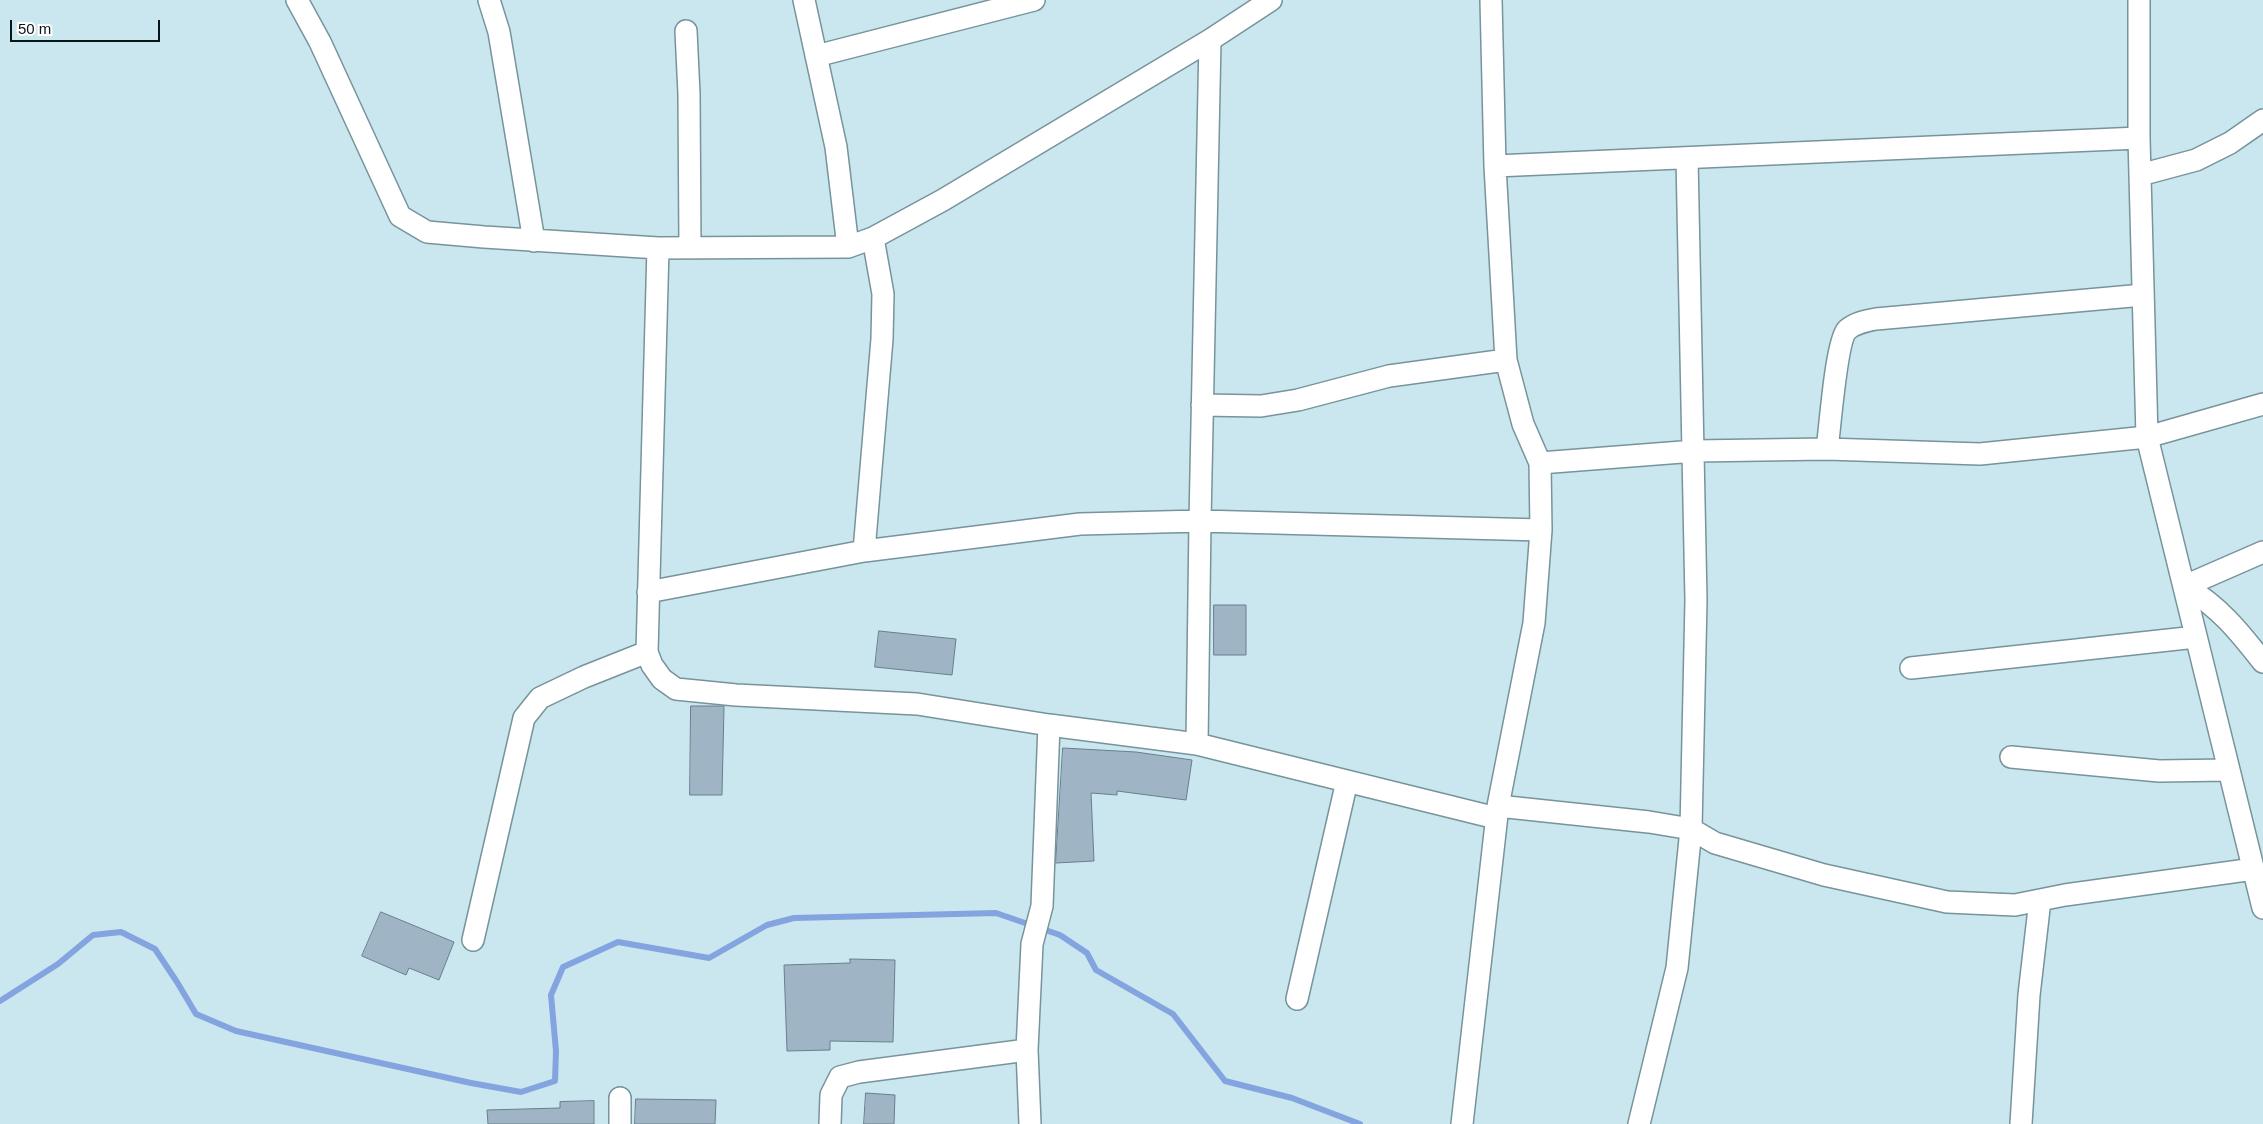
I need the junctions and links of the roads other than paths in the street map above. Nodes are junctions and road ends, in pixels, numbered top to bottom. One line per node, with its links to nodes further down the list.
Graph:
1 (297, 0): 18 (street)
2 (489, 0): 18 (street)
3 (804, 0): 11 (street)
4 (1034, 0): 11 (street)
5 (1270, 0): 8 (street)
6 (1491, 0): 15 (street)
7 (2139, 0): 13 (street)
8 (1247, 6): 10 (street)
9 (686, 31): 20 (street)
10 (1210, 40): 17 (street); 25 (street)
11 (816, 56): 21 (street)
12 (2263, 120): 16 (street)
13 (2139, 138): 14 (street); 16 (street)
14 (1687, 158): 15 (street); 28 (street)
15 (1495, 166): 23 (street)
16 (2140, 175): 22 (street)
17 (873, 238): 21 (street); 32 (street)
18 (534, 241): 19 (street)
19 (658, 248): 20 (street); 35 (street)
20 (690, 248): 21 (street)
21 (848, 248)
22 (2143, 295): 26 (street); 27 (street)
23 (1506, 360): 25 (street); 29 (street)
24 (2263, 404): 26 (street)
25 (1202, 405): 30 (street)
26 (2147, 437): 27 (street); 34 (street)
27 (1827, 450): 28 (street)
28 (1695, 451): 29 (street); 46 (street)
29 (1540, 463): 31 (street)
30 (1200, 521): 31 (street); 32 (street); 41 (street)
31 (1541, 530): 45 (street)
32 (864, 551): 35 (street)
33 (2263, 552): 34 (street)
34 (2184, 586): 36 (street); 38 (street)
35 (648, 592): 37 (street)
36 (2196, 637): 39 (street); 43 (street)
37 (647, 652): 40 (street); 50 (street)
38 (2263, 662)
39 (1911, 668)
40 (1049, 725): 41 (street); 52 (street)
41 (1197, 744): 44 (street)
42 (2011, 756): 43 (street)
43 (2229, 770): 47 (street)
44 (1347, 781): 45 (street); 51 (street)
45 (1497, 812): 46 (street); 57 (street)
46 (1691, 829): 48 (street); 58 (street)
47 (2254, 869): 48 (street); 49 (street)
48 (2040, 900): 59 (street)
49 (2263, 908)
50 (473, 940)
51 (1296, 999)
52 (1027, 1050): 55 (street); 56 (street)
53 (620, 1098): 54 (street)
54 (620, 1124)
55 (830, 1124)
56 (1030, 1124)
57 (1462, 1124)
58 (1639, 1124)
59 (2021, 1124)

